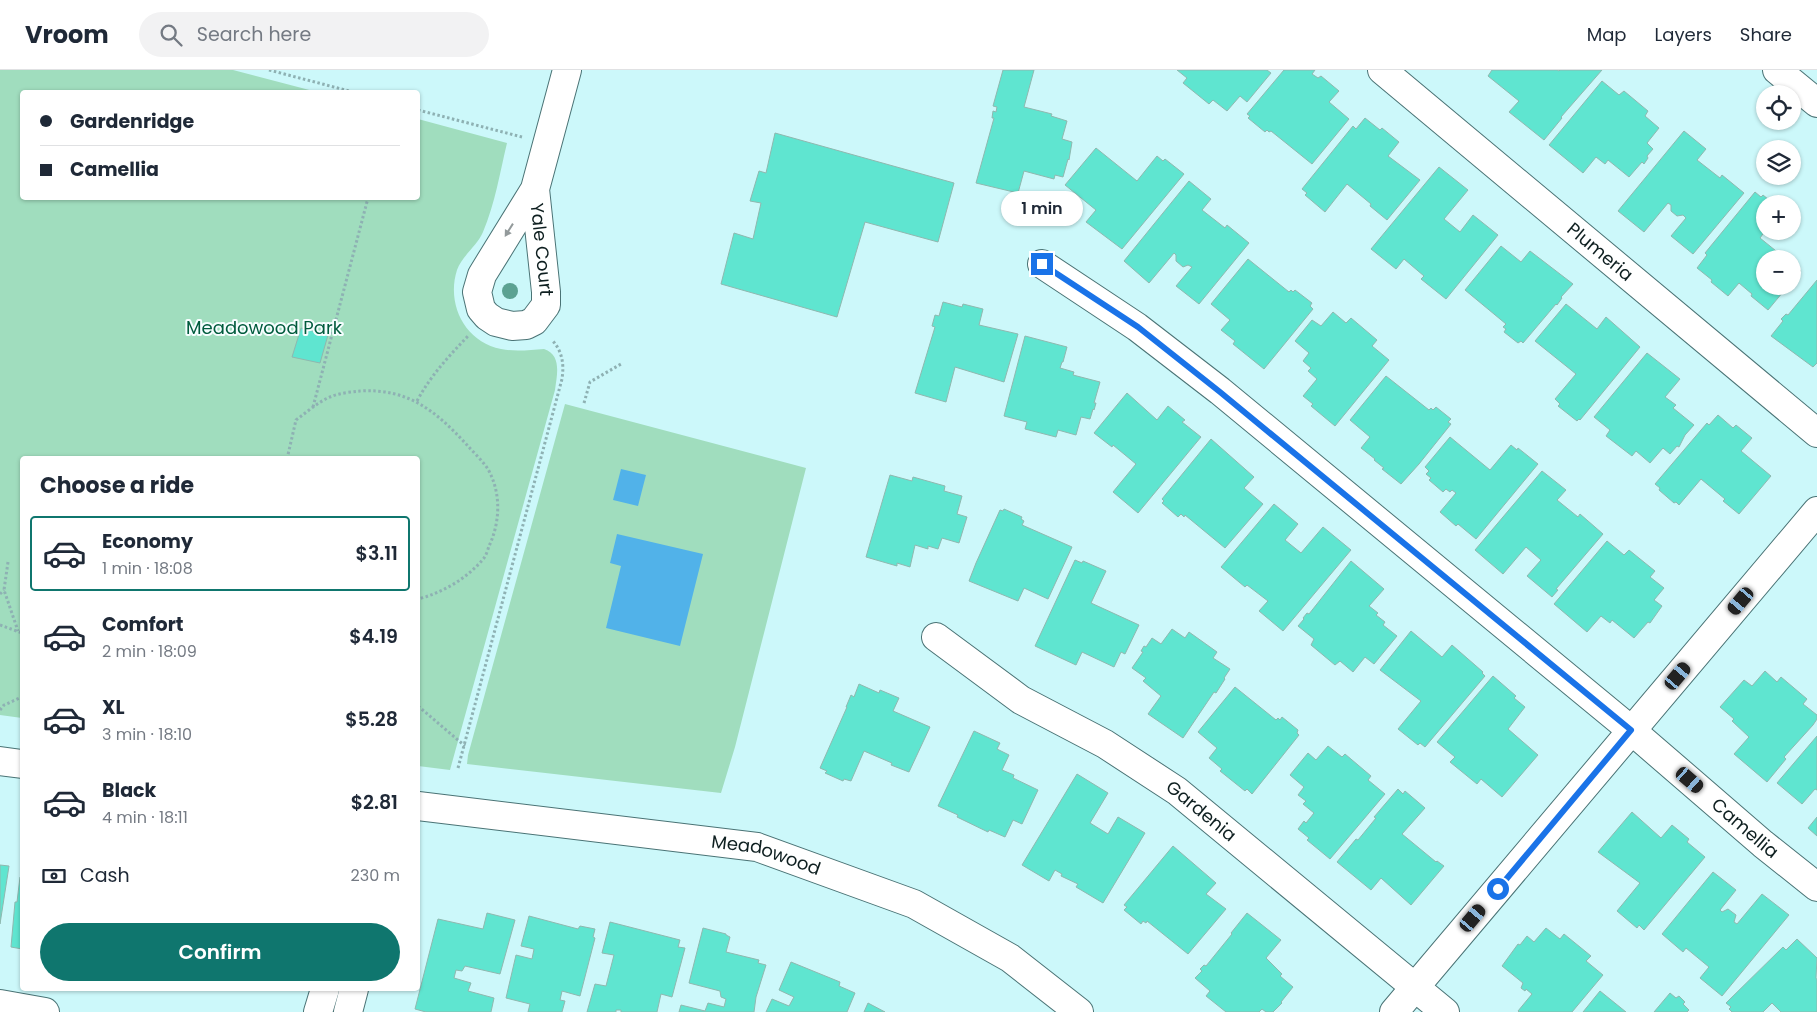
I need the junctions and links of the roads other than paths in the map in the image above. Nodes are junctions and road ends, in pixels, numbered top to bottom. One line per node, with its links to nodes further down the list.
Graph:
1 (567, 70): 5 (street, Yale Court)
2 (1382, 70): 7 (street, Plumeria)
3 (1777, 70): 4 (street)
4 (1817, 103)
5 (535, 189): 5 (street, Yale Court, one-way to 5)
6 (1042, 264): 10 (street, Camellia)
7 (1817, 433)
8 (1817, 512): 10 (street)
9 (936, 638): 15 (street, Gardenia)
10 (1631, 730): 14 (street, Camellia); 15 (street)
11 (0, 761): 12 (street)
12 (20, 764)
13 (420, 806): 22 (street, Meadowood)
14 (1817, 887)
15 (1415, 987): 23 (street); 24 (street, Gardenia)
16 (324, 991): 20 (street)
17 (353, 991): 21 (street)
18 (0, 1004): 19 (street)
19 (45, 1012)
20 (318, 1012)
21 (348, 1012)
22 (1079, 1012)
23 (1394, 1012)
24 (1445, 1012)

